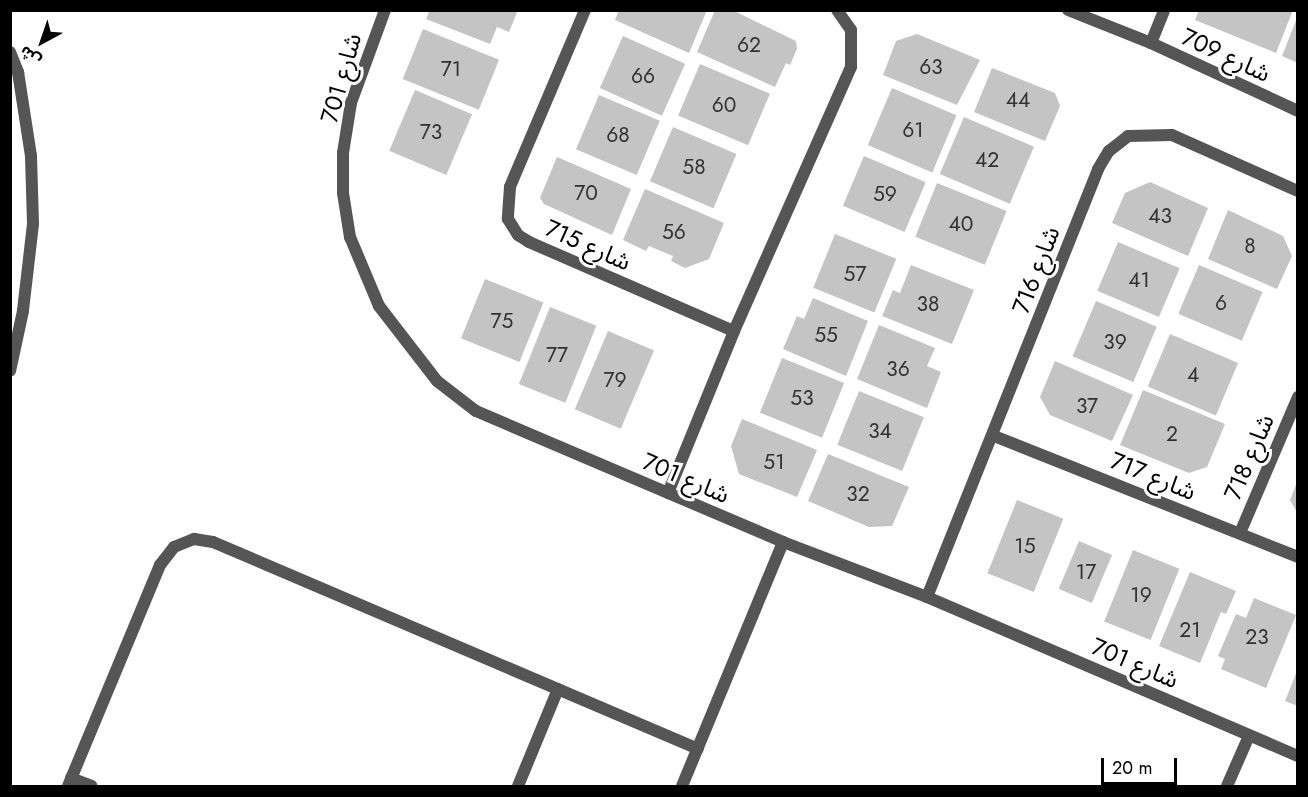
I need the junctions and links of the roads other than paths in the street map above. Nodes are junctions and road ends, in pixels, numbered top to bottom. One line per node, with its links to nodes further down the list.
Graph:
1 (386, 10): 14 (street, شارع 701)
2 (585, 10): 10 (street, شارع 715)
3 (837, 10): 10 (street)
4 (1068, 10): 6 (street, شارع 709)
5 (1164, 10): 6 (street)
6 (1150, 43): 8 (street, شارع 709)
7 (10, 52): 11 (street)
8 (1298, 111)
9 (1298, 191): 13 (street, شارع 716)
10 (734, 331): 14 (street)
11 (10, 370)
12 (1298, 397): 15 (street, شارع 718)
13 (994, 436): 15 (street, شارع 717); 18 (street, شارع 716)
14 (669, 493): 16 (street, شارع 701)
15 (1240, 533): 17 (street, شارع 717)
16 (783, 542): 18 (street, شارع 701); 21 (street)
17 (1298, 557)
18 (927, 597): 20 (street, شارع 701)
19 (558, 689): 21 (street); 23 (street); 25 (street)
20 (1249, 736): 22 (street, شارع 701); 27 (street)
21 (698, 749): 26 (street)
22 (1298, 756)
23 (69, 782): 24 (street)
24 (92, 786)
25 (518, 786)
26 (682, 786)
27 (1227, 786)

